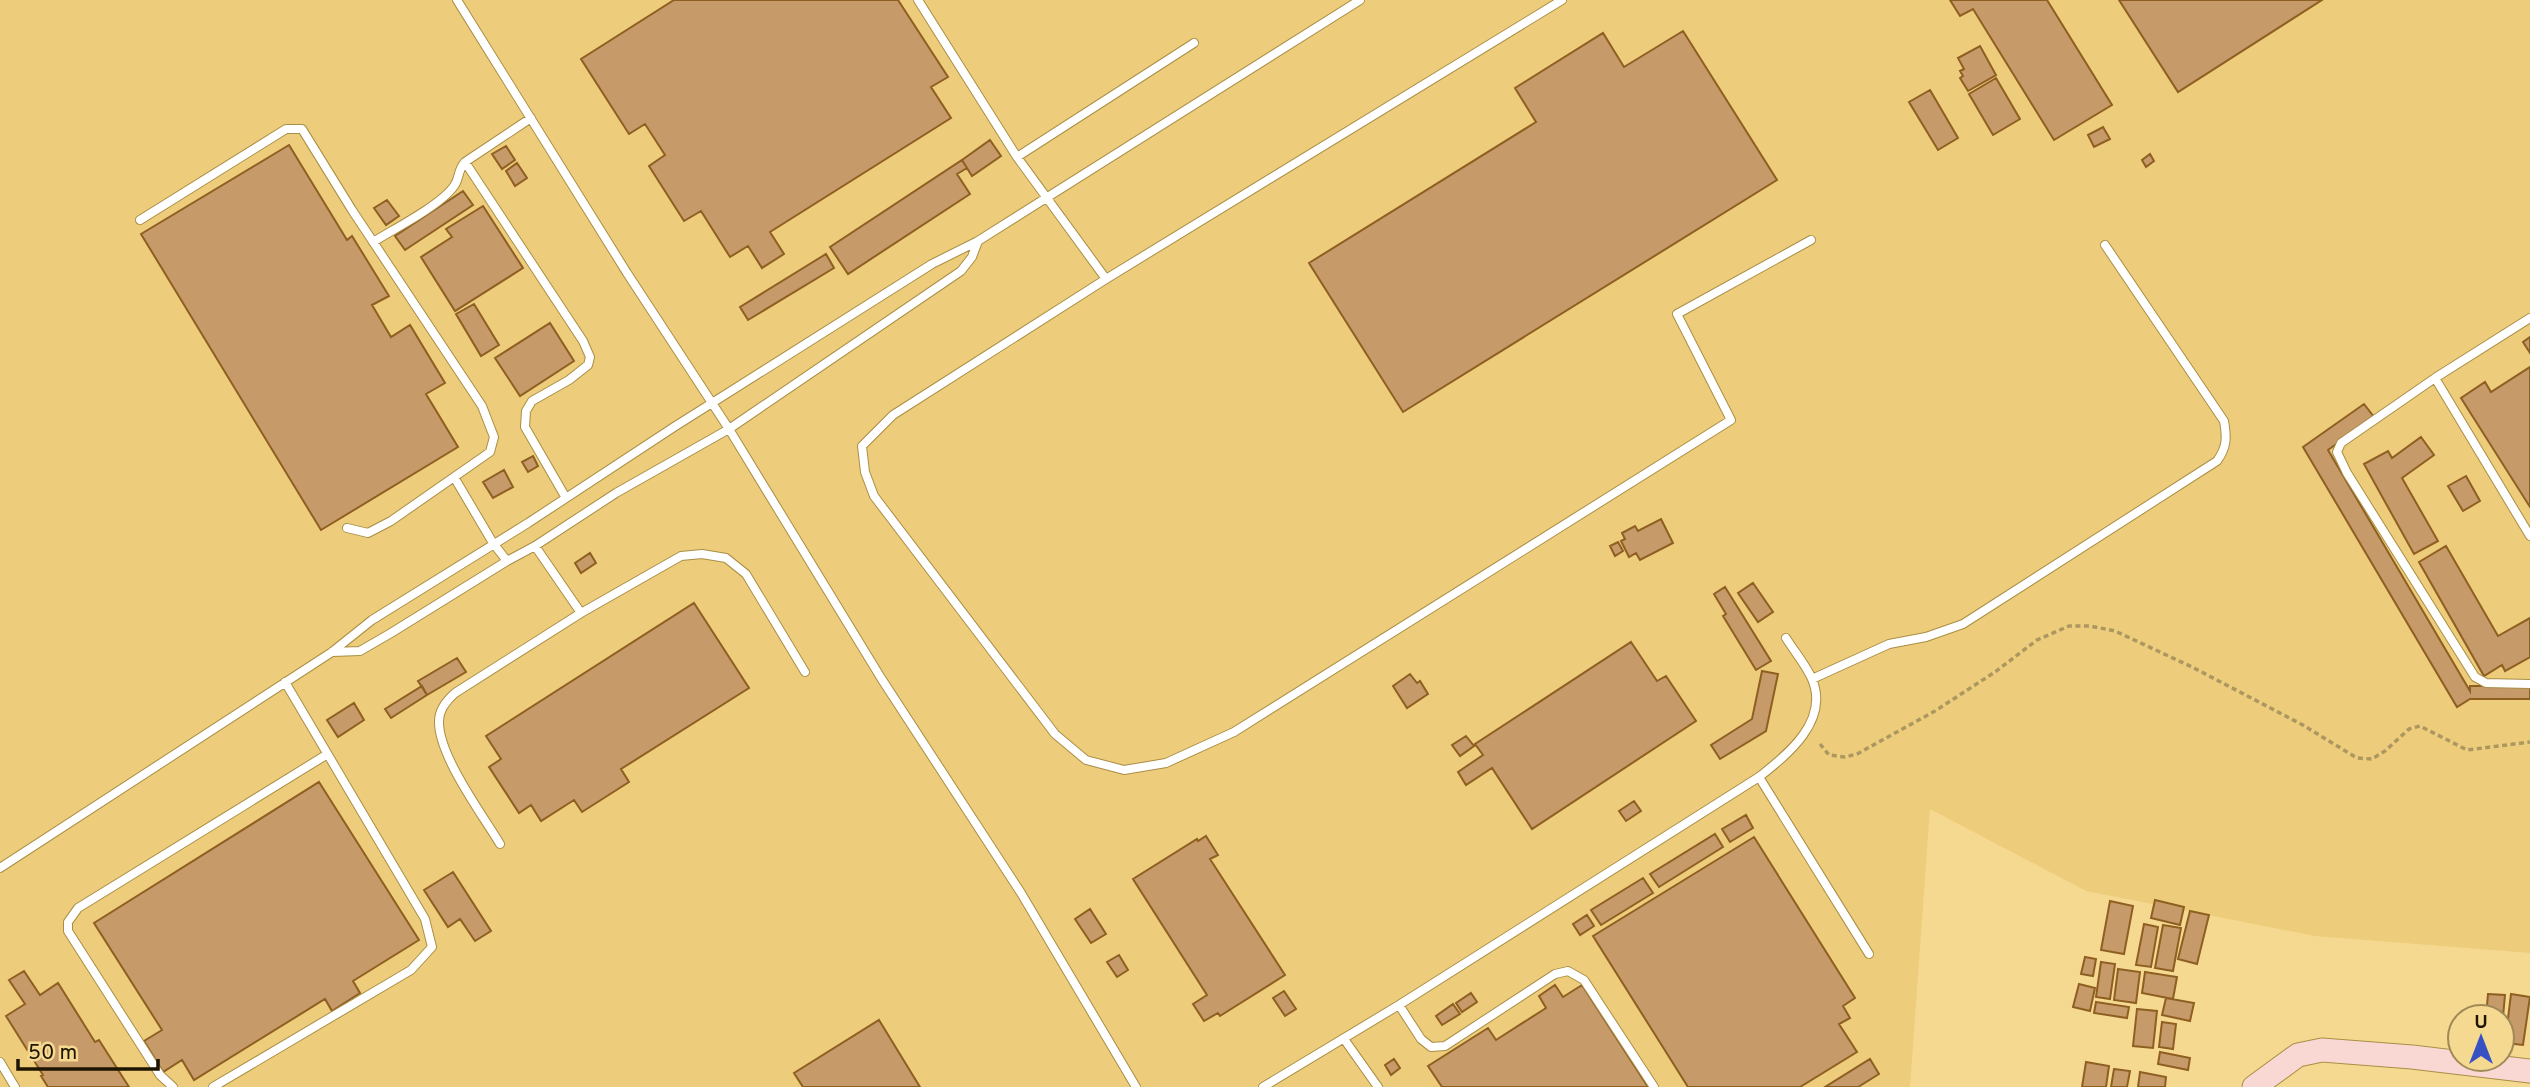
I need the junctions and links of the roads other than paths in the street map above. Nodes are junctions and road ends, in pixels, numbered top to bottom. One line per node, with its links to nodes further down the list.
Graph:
1 (457, 0): 6 (lane)
2 (918, 0): 7 (lane)
3 (1360, 0): 9 (lane)
4 (1562, 0): 15 (lane)
5 (1194, 43): 7 (lane)
6 (531, 118): 8 (lane); 18 (lane)
7 (1017, 157): 9 (lane)
8 (465, 162): 13 (lane); 21 (lane)
9 (1046, 197): 12 (lane); 15 (lane)
10 (140, 220): 13 (lane)
11 (1811, 240): 15 (lane)
12 (978, 241): 18 (lane); 19 (lane)
13 (373, 242): 20 (lane)
14 (2105, 245): 31 (lane)
15 (1106, 279)
16 (2530, 317): 17 (lane)
17 (2435, 379): 23 (lane); 33 (lane)
18 (712, 403): 19 (lane); 21 (lane)
19 (729, 429): 25 (lane); 47 (lane)
20 (454, 477): 22 (lane); 24 (lane)
21 (566, 498): 24 (lane)
22 (347, 528)
23 (2530, 536)
24 (493, 544): 26 (lane); 29 (lane)
25 (535, 546): 26 (lane); 27 (lane)
26 (507, 561): 29 (lane)
27 (581, 613): 30 (lane); 36 (lane)
28 (1786, 638): 31 (lane)
29 (332, 652): 32 (lane)
30 (805, 671)
31 (1812, 679): 35 (lane)
32 (285, 682): 34 (lane); 37 (lane)
33 (2530, 684)
34 (327, 755): 45 (lane); 46 (lane)
35 (1759, 777): 38 (lane); 39 (lane)
36 (500, 844)
37 (0, 868)
38 (1869, 954)
39 (1399, 1005): 40 (lane); 49 (lane)
40 (1344, 1039): 43 (lane); 48 (lane)
41 (0, 1062): 44 (lane)
42 (2530, 1071): 50 (street)
43 (1374, 1086)
44 (15, 1087)
45 (173, 1087)
46 (213, 1087)
47 (1136, 1087)
48 (1263, 1087)
49 (1654, 1087)
50 (2254, 1087)

